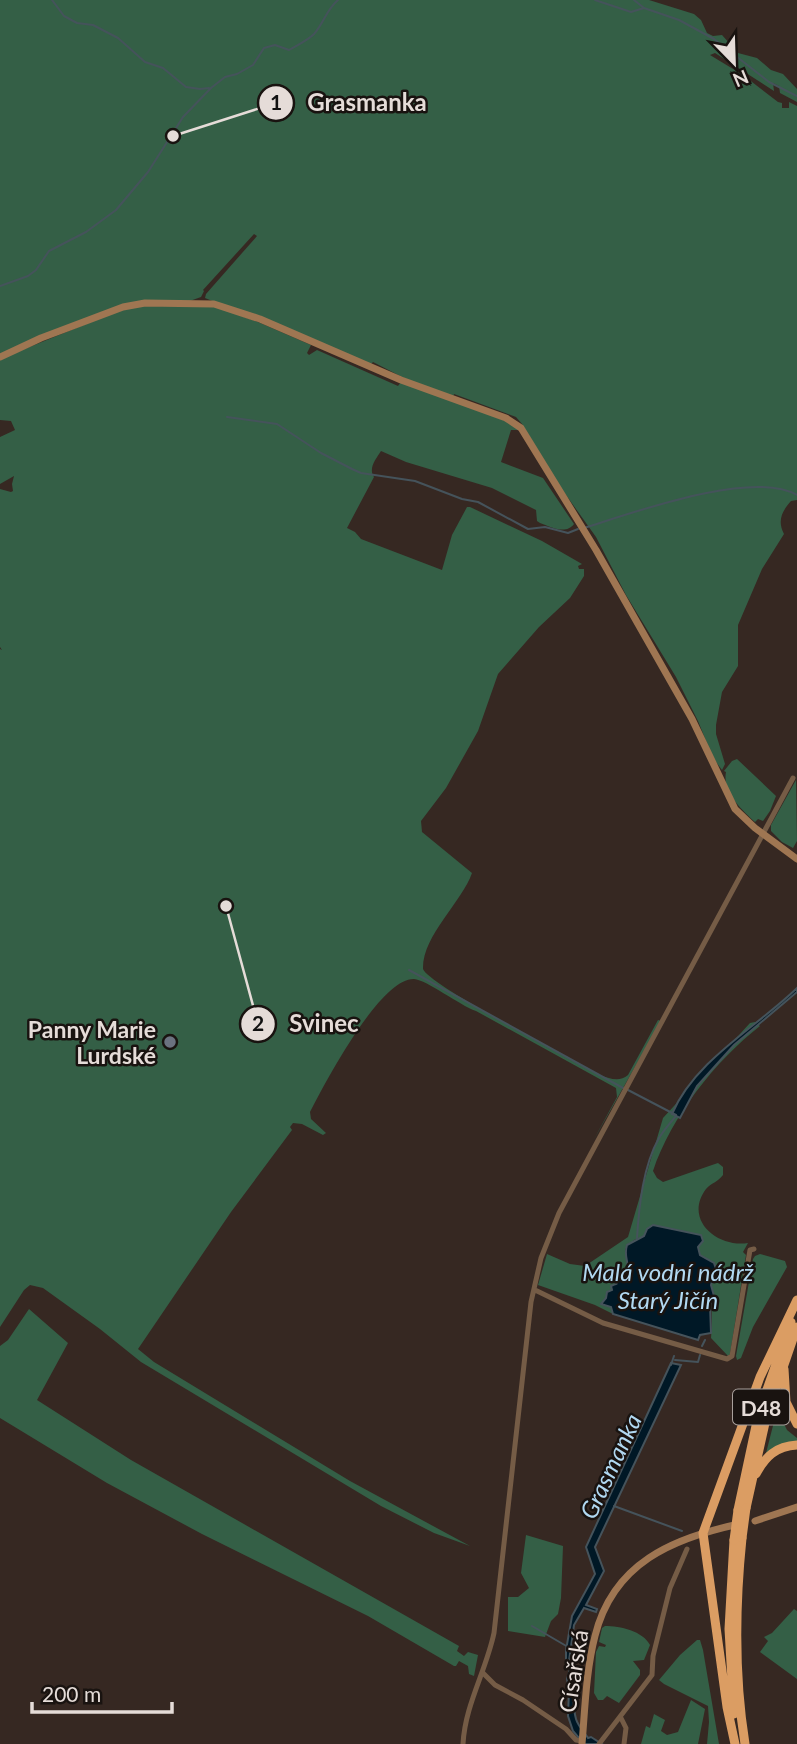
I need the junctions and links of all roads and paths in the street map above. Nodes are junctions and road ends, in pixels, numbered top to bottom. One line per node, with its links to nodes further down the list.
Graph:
1 (0, 357): 3 (street)
2 (793, 778): 3 (street)
3 (762, 834): 4 (street); 6 (street)
4 (797, 859)
5 (754, 1249): 6 (street)
6 (535, 1290): 21 (street)
7 (797, 1300): 18 (highway)
8 (797, 1308): 15 (highway, D48)
9 (797, 1327): 10 (highway, D48)
10 (787, 1352): 11 (highway); 13 (highway, D48)
11 (797, 1424)
12 (797, 1445): 13 (highway)
13 (748, 1497): 15 (highway, D48)
14 (797, 1507): 16 (street)
15 (742, 1508): 19 (highway, D48, bridge)
16 (755, 1521)
17 (741, 1524): 18 (street, Císařská)
18 (703, 1533): 23 (street, Císařská); 27 (highway)
19 (738, 1539): 27 (highway, D48); 28 (highway, D48)
20 (687, 1549): 22 (street)
21 (483, 1673): 23 (street); 25 (street)
22 (621, 1718): 24 (street); 26 (street)
23 (582, 1743)
24 (599, 1743)
25 (463, 1744)
26 (624, 1744)
27 (736, 1744)
28 (746, 1744)

